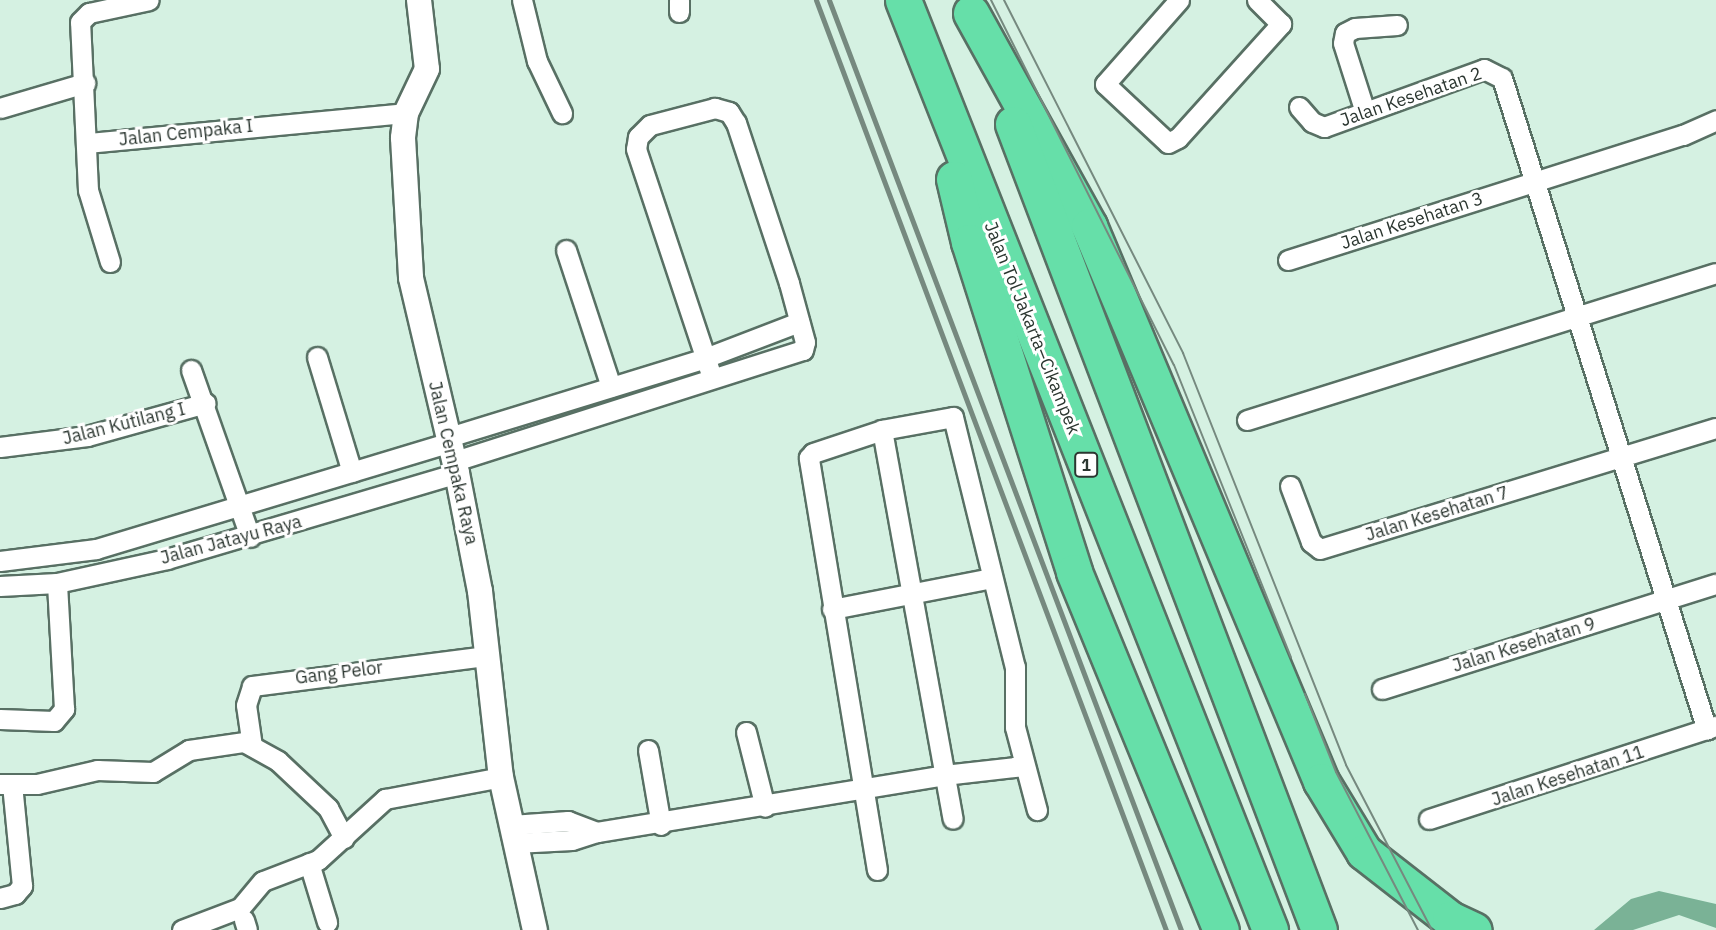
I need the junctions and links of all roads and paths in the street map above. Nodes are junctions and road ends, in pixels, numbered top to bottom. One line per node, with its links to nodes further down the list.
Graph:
1 (149, 0): 12 (street)
2 (419, 0): 16 (street, Jalan Cempaka Raya)
3 (522, 0): 17 (street)
4 (903, 0): 11 (highway, Jalan Tol Jakarta–Cikampek / 1)
5 (1179, 0): 9 (street)
6 (1257, 0): 9 (street)
7 (1282, 0): 9 (street)
8 (968, 7): 79 (highway); 80 (highway)
9 (1281, 24)
10 (1397, 25): 15 (street)
11 (922, 50): 77 (highway); 78 (highway, Jalan Tol Jakarta–Cikampek / 1)
12 (85, 83): 14 (street); 19 (street)
13 (1299, 107): 15 (street, Jalan Kesehatan 2)
14 (0, 108)
15 (1365, 112): 20 (street, Jalan Kesehatan 2)
16 (406, 113): 19 (street, Jalan Cempaka I); 37 (street, Jalan Cempaka Raya)
17 (562, 113)
18 (1716, 120): 20 (street, Jalan Kesehatan 3)
19 (88, 143): 23 (street)
20 (1536, 182): 22 (street, Jalan Kesehatan 3); 25 (street)
21 (566, 250): 31 (street)
22 (1288, 260)
23 (110, 262)
24 (1716, 273): 25 (street)
25 (1580, 318): 33 (street); 38 (street)
26 (799, 322): 28 (street); 28 (street); 30 (street)
27 (317, 357): 39 (street)
28 (705, 358): 30 (street); 31 (street)
29 (191, 370): 32 (street)
30 (712, 377): 37 (street)
31 (611, 387): 37 (street)
32 (206, 403): 36 (street, Jalan Kutilang I); 41 (street)
33 (1247, 420)
34 (1716, 428): 38 (street)
35 (882, 430): 44 (street); 48 (street); 50 (street)
36 (0, 447)
37 (453, 453): 39 (street, Jalan Jatayu Raya); 42 (street, Jalan Jatayu Raya); 51 (street, Jalan Cempaka Raya)
38 (1622, 457): 40 (street, Jalan Kesehatan 7); 49 (street)
39 (352, 472): 41 (street, Jalan Jatayu Raya)
40 (1290, 486)
41 (239, 506): 42 (street); 43 (street, Jalan Jatayu Raya)
42 (250, 537): 45 (street, Jalan Jatayu Raya)
43 (0, 561)
44 (992, 578): 48 (street); 58 (street)
45 (57, 583): 47 (street, Jalan Jatayu Raya); 53 (street)
46 (1716, 584): 49 (street, Jalan Kesehatan 9)
47 (0, 586)
48 (909, 594): 50 (street); 59 (street)
49 (1666, 600): 52 (street, Jalan Kesehatan 9); 54 (street)
50 (832, 609): 62 (street)
51 (487, 656): 56 (street, Gang Pelor); 60 (street, Jalan Cempaka Raya)
52 (1382, 689)
53 (0, 719)
54 (1712, 728): 66 (street, Jalan Kesehatan 11)
55 (746, 732): 63 (street)
56 (252, 746): 61 (street); 70 (street)
57 (648, 750): 67 (street)
58 (1023, 766): 59 (street); 64 (street)
59 (944, 775): 62 (street); 65 (street)
60 (501, 777): 69 (street, Jalan Cempaka Raya); 70 (street)
61 (6, 784): 73 (street)
62 (864, 790): 63 (street); 72 (street)
63 (765, 807): 67 (street)
64 (1037, 810)
65 (953, 819)
66 (1429, 820)
67 (661, 825): 68 (street)
68 (597, 832): 69 (street); 69 (street)
69 (513, 834): 76 (street, Jalan Cempaka Raya)
70 (344, 838): 71 (street)
71 (309, 863): 74 (street); 75 (street)
72 (877, 870)
73 (0, 898)
74 (327, 922)
75 (183, 930)
76 (535, 930)
77 (1221, 930)
78 (1270, 930)
79 (1319, 930)
80 (1474, 930)

